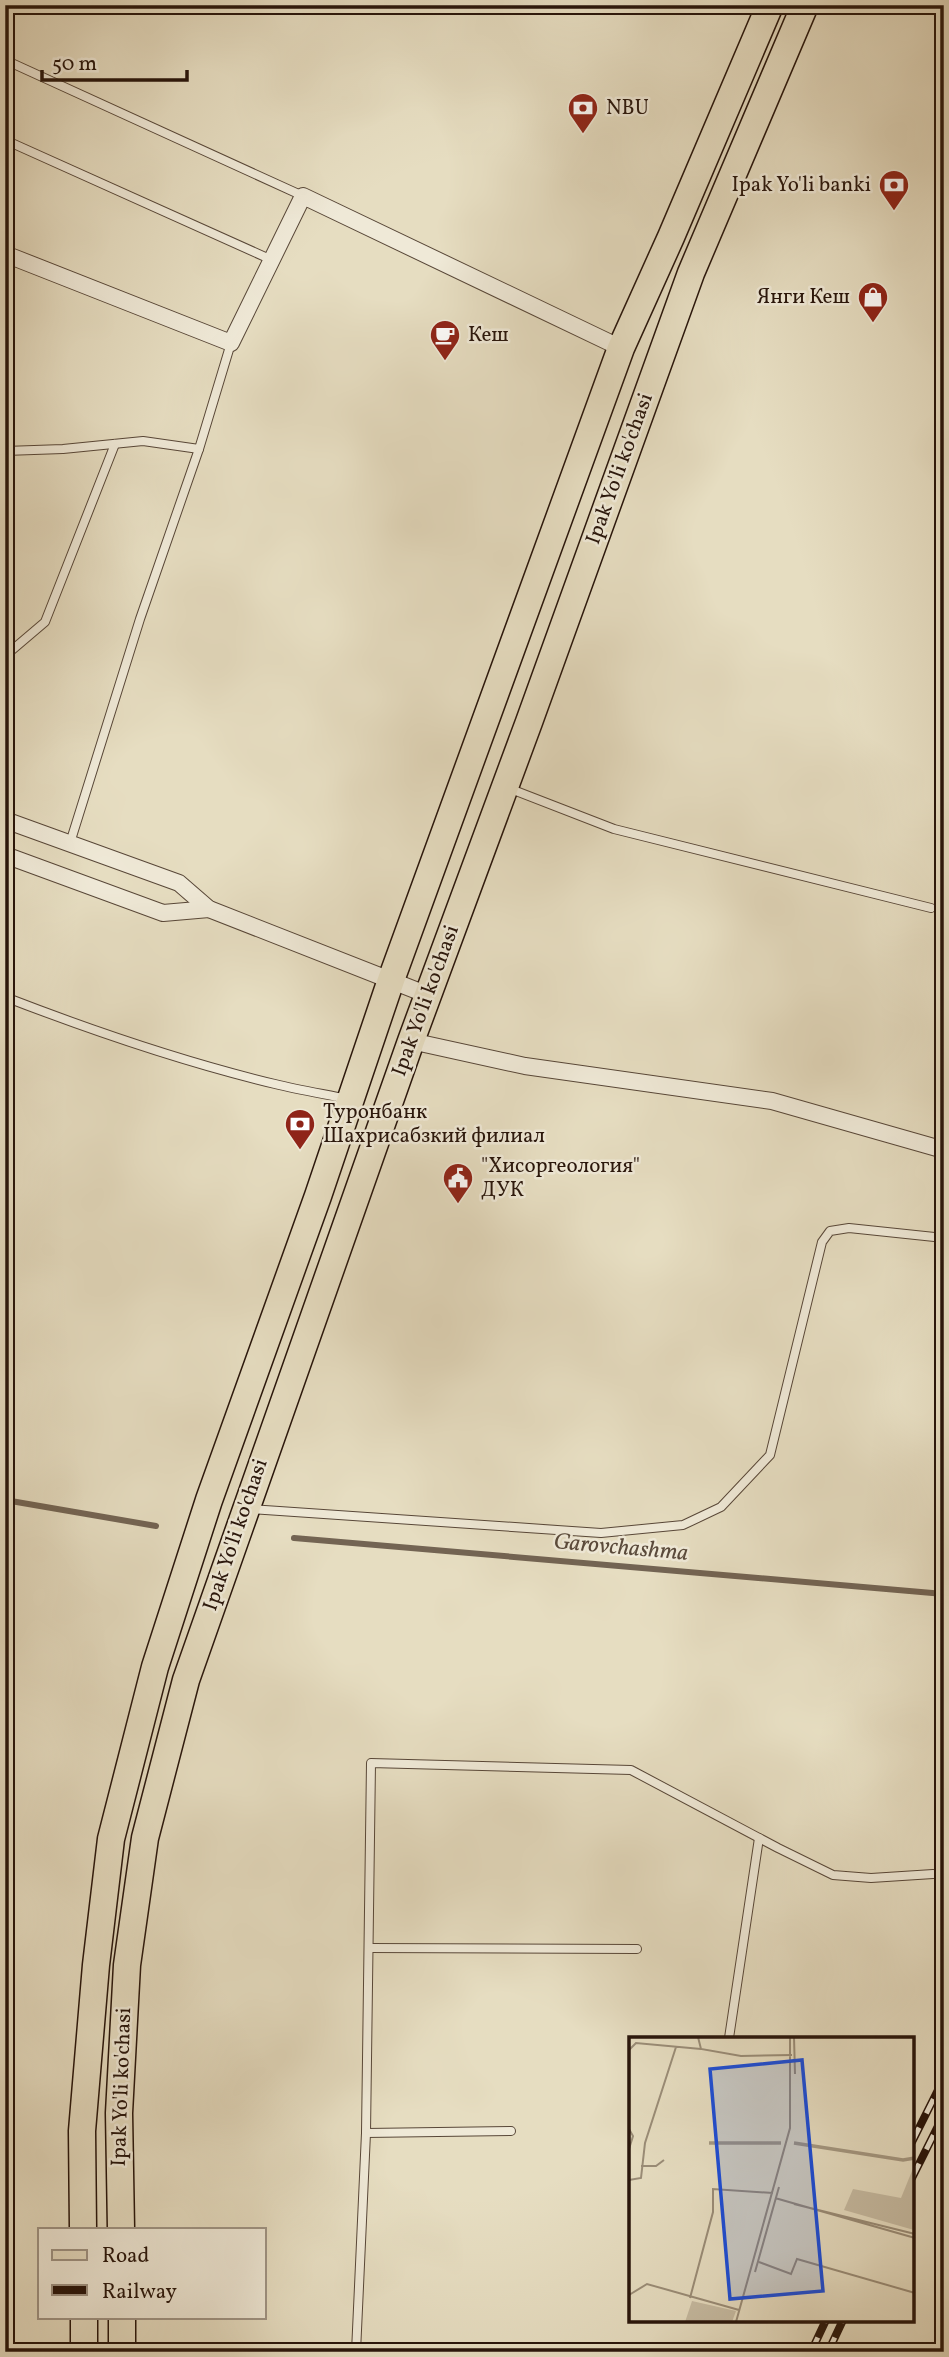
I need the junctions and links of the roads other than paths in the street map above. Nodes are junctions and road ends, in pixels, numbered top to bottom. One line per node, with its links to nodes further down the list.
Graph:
1 (770, 5): 9 (main road, Ipak Yo'li ko'chasi)
2 (805, 5): 14 (main road, Ipak Yo'li ko'chasi)
3 (5, 60): 5 (lane)
4 (5, 140): 7 (lane)
5 (303, 196): 7 (street); 9 (street)
6 (5, 254): 8 (street)
7 (272, 260): 8 (street)
8 (231, 343): 11 (lane)
9 (621, 348): 20 (main road, Ipak Yo'li ko'chasi)
10 (115, 444): 11 (lane); 12 (lane); 13 (lane)
11 (200, 449): 16 (lane)
12 (5, 451)
13 (5, 656)
14 (505, 787): 18 (lane); 21 (main road, Ipak Yo'li ko'chasi)
15 (5, 820): 16 (street)
16 (69, 845): 19 (street)
17 (5, 855): 19 (street)
18 (931, 908)
19 (209, 909): 20 (street)
20 (391, 980): 21 (street); 24 (main road, Ipak Yo'li ko'chasi)
21 (428, 995): 23 (main road, Ipak Yo'li ko'chasi)
22 (5, 997): 24 (lane)
23 (411, 1041): 25 (street); 27 (main road, Ipak Yo'li ko'chasi)
24 (351, 1100): 35 (main road, Ipak Yo'li ko'chasi)
25 (944, 1150)
26 (944, 1238): 27 (lane)
27 (245, 1508): 36 (main road, Ipak Yo'li ko'chasi)
28 (760, 1838): 29 (lane); 30 (lane); 32 (lane)
29 (933, 1874)
30 (369, 1948): 31 (lane); 34 (lane)
31 (637, 1950)
32 (729, 2037)
33 (511, 2132): 34 (lane)
34 (366, 2133): 41 (lane)
35 (83, 2228)
36 (121, 2228)
37 (84, 2318): 39 (main road)
38 (122, 2318): 40 (main road)
39 (84, 2352)
40 (122, 2352)
41 (356, 2352)

